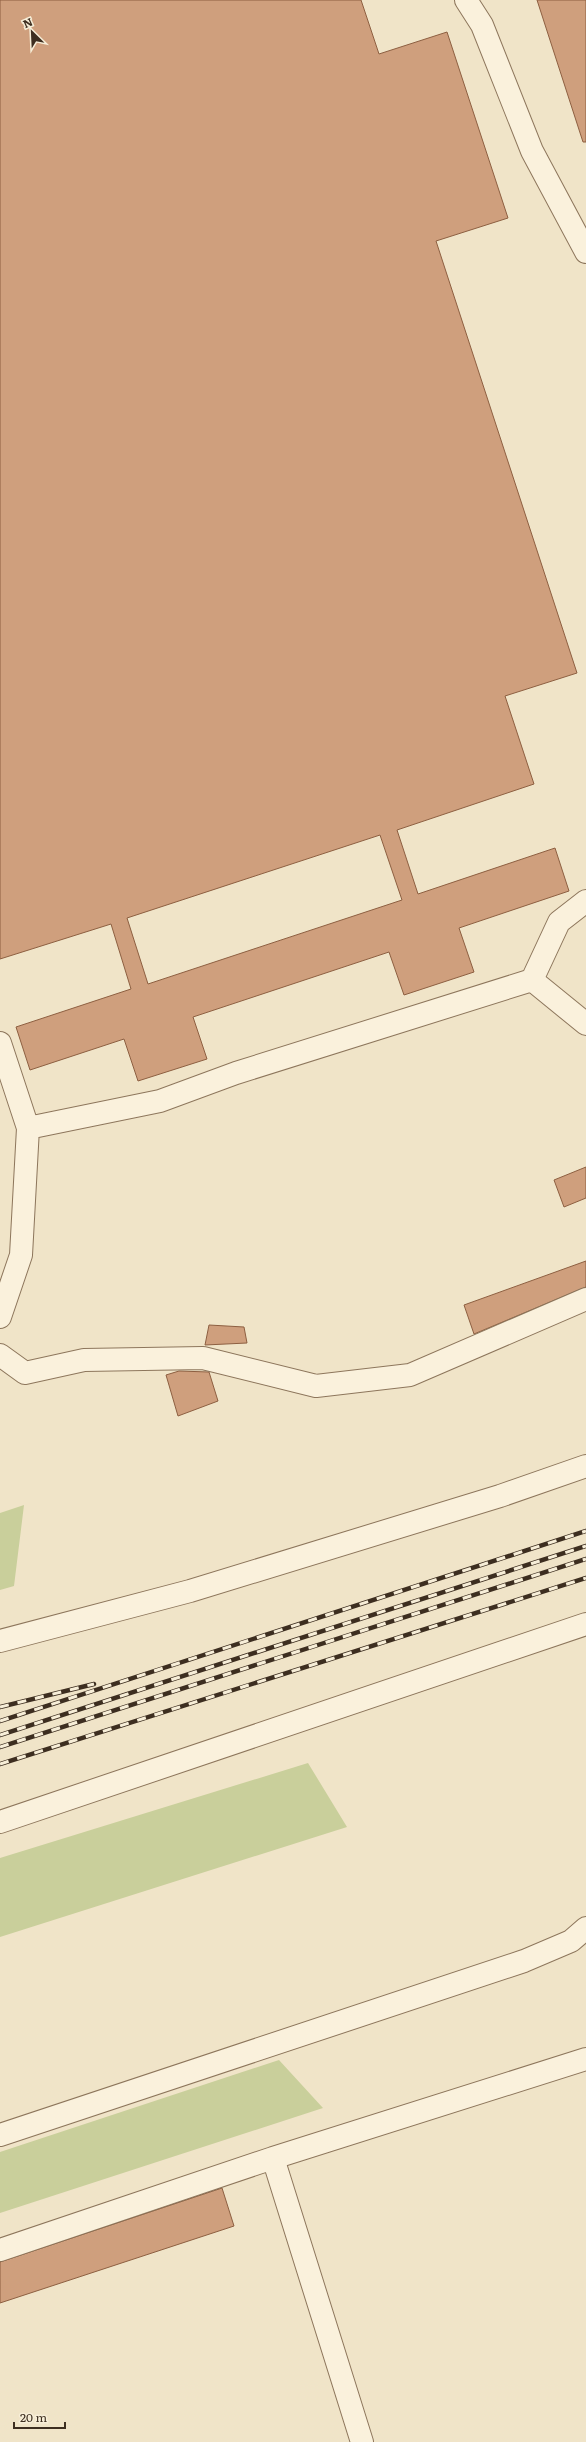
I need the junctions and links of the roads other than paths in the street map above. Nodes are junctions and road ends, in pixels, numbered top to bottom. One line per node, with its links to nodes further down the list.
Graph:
1 (466, 0): 2 (lane)
2 (586, 252)
3 (586, 901): 4 (lane)
4 (532, 980): 5 (lane); 7 (lane)
5 (586, 1024)
6 (0, 1043): 7 (lane)
7 (28, 1128): 9 (lane)
8 (586, 1299): 10 (lane)
9 (0, 1317)
10 (0, 1355)
11 (586, 1466): 13 (lane)
12 (586, 1624): 14 (lane)
13 (0, 1641)
14 (0, 1822)
15 (586, 1928): 17 (lane)
16 (586, 2059): 18 (lane)
17 (0, 2135)
18 (273, 2158): 19 (lane); 20 (lane)
19 (0, 2250)
20 (362, 2442)

